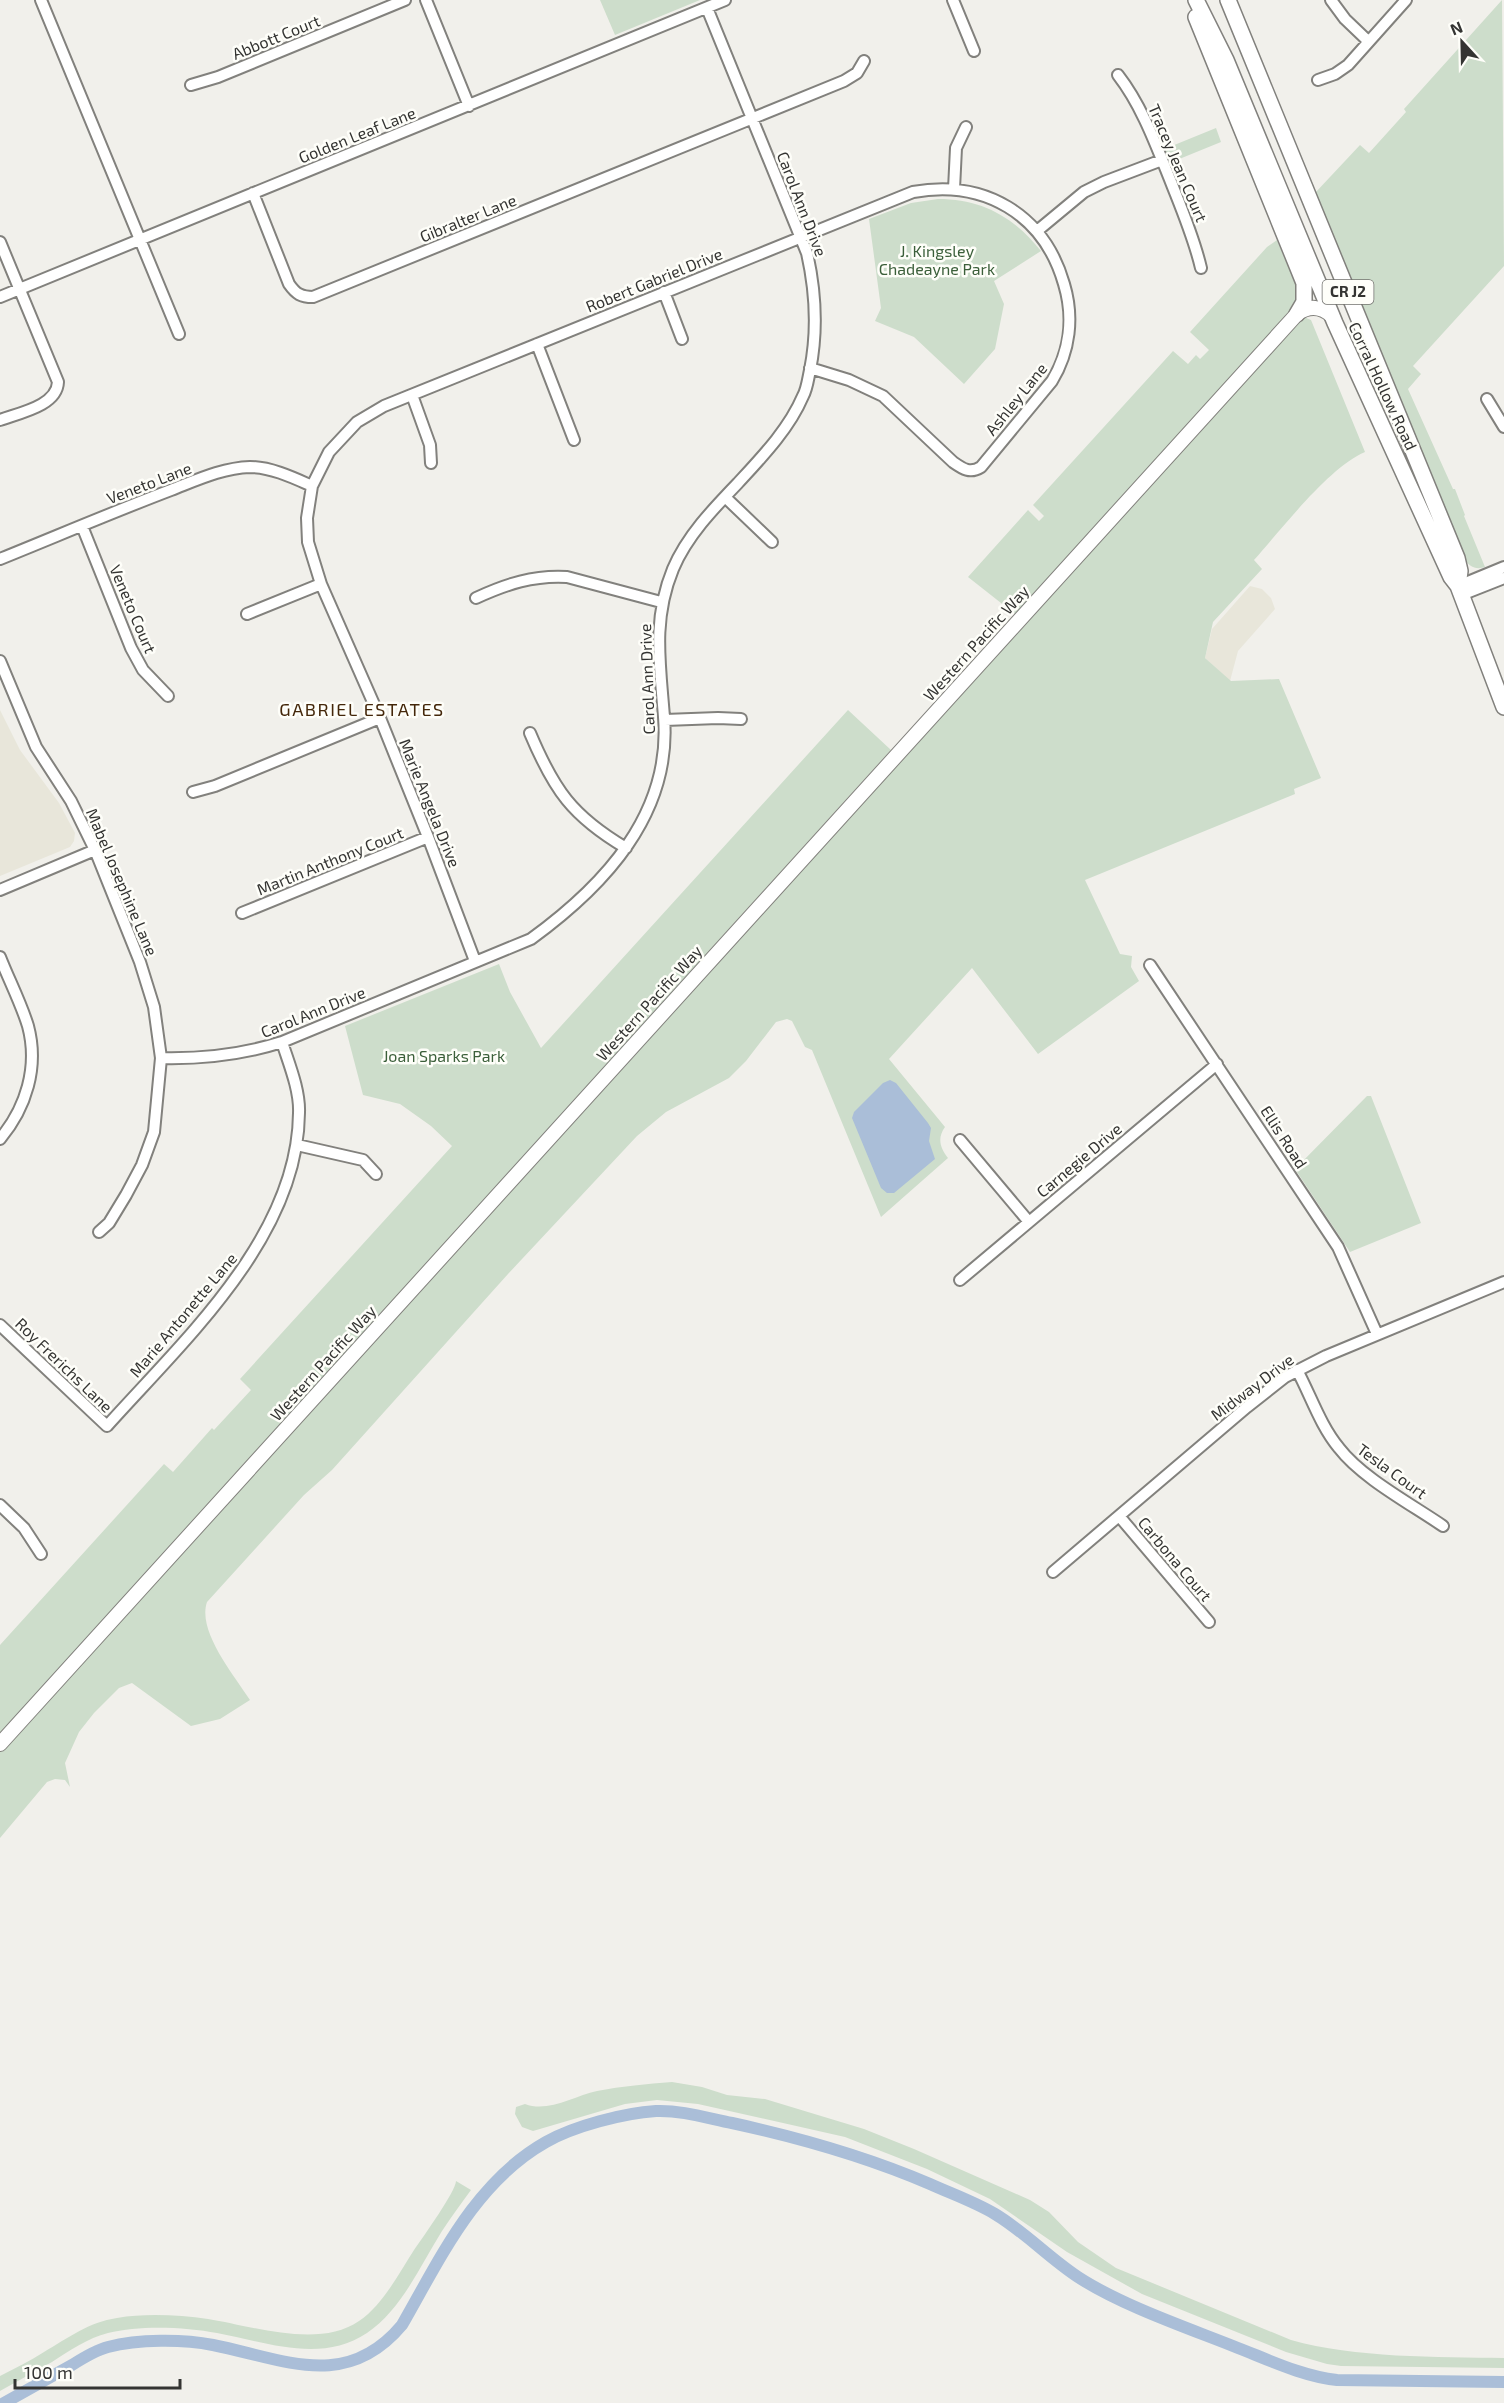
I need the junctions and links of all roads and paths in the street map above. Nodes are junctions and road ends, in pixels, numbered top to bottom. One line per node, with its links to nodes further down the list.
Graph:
1 (41, 0): 26 (street)
2 (405, 0): 17 (street, Abbott Court)
3 (426, 0): 18 (street)
4 (724, 0): 11 (street, Golden Leaf Lane)
5 (953, 0): 13 (street)
6 (1190, 0): 32 (main road)
7 (1196, 0): 33 (main road, Corral Hollow Road / CR J2)
8 (1228, 0): 37 (main road, Corral Hollow Road / CR J2)
9 (1331, 0): 12 (street)
10 (1406, 0): 12 (street)
11 (707, 8): 18 (street, Golden Leaf Lane); 19 (street, Carol Ann Drive)
12 (1368, 41): 16 (street)
13 (974, 51)
14 (864, 61): 19 (street, Gibralter Lane)
15 (1118, 75): 21 (street, Tracey Jean Court)
16 (1318, 80)
17 (191, 84)
18 (469, 106): 23 (street, Golden Leaf Lane)
19 (752, 119): 23 (street, Gibralter Lane); 25 (street, Carol Ann Drive)
20 (966, 127): 22 (street)
21 (1162, 160): 24 (street); 28 (street, Tracey Jean Court)
22 (954, 189): 24 (street, Robert Gabriel Drive); 25 (street, Robert Gabriel Drive)
23 (253, 193): 26 (street, Golden Leaf Lane)
24 (1037, 231): 39 (street, Ashley Lane)
25 (800, 237): 30 (street, Robert Gabriel Drive); 39 (street, Carol Ann Drive)
26 (139, 240): 29 (street, Golden Leaf Lane); 34 (street)
27 (0, 242): 29 (street)
28 (1201, 268)
29 (20, 289): 31 (street, Golden Leaf Lane); 42 (street)
30 (664, 292): 35 (street); 36 (street, Robert Gabriel Drive)
31 (0, 297)
32 (1297, 314): 33 (street); 95 (street, Western Pacific Way)
33 (1332, 316): 38 (main road, Corral Hollow Road / CR J2)
34 (179, 334)
35 (682, 339)
36 (537, 344): 40 (street, Robert Gabriel Drive); 44 (street)
37 (1370, 344): 38 (main road); 54 (main road, Corral Hollow Road / CR J2)
38 (1348, 353): 54 (main road, Corral Hollow Road / CR J2)
39 (810, 368): 47 (street, Carol Ann Drive)
40 (412, 395): 45 (street); 46 (street, Robert Gabriel Drive)
41 (1487, 399): 43 (street)
42 (0, 420)
43 (1504, 427)
44 (574, 440)
45 (430, 463)
46 (312, 486): 48 (street, Veneto Lane); 53 (street, Marie Angela Drive)
47 (725, 497): 49 (street); 56 (street, Carol Ann Drive)
48 (82, 526): 50 (street, Veneto Lane); 59 (street, Veneto Court)
49 (772, 542)
50 (0, 559)
51 (1504, 567): 54 (street)
52 (1504, 578): 54 (street)
53 (321, 584): 57 (street); 61 (street, Marie Angela Drive)
54 (1460, 591): 60 (main road, Corral Hollow Road / CR J2)
55 (476, 597): 56 (street)
56 (661, 602): 63 (street, Carol Ann Drive)
57 (247, 614)
58 (0, 661): 68 (street, Mabel Josephine Lane)
59 (168, 696)
60 (1504, 707)
61 (380, 718): 65 (street); 66 (street, Marie Angela Drive)
62 (741, 719): 63 (street)
63 (665, 720): 67 (street, Carol Ann Drive)
64 (530, 733): 67 (street)
65 (193, 792)
66 (428, 837): 70 (street, Martin Anthony Court); 72 (street, Marie Angela Drive)
67 (626, 848): 72 (street, Carol Ann Drive)
68 (95, 850): 69 (street); 75 (street, Mabel Josephine Lane)
69 (0, 890)
70 (242, 913)
71 (0, 957): 77 (street)
72 (475, 961): 74 (street, Carol Ann Drive)
73 (1150, 965): 76 (street, Ellis Road)
74 (282, 1042): 75 (street, Carol Ann Drive); 79 (street, Marie Antonette Lane)
75 (161, 1058): 82 (street, Mabel Josephine Lane)
76 (1217, 1064): 81 (street, Carnegie Drive); 86 (street, Ellis Road)
77 (0, 1139)
78 (960, 1140): 81 (street)
79 (297, 1145): 80 (street); 88 (street, Marie Antonette Lane)
80 (376, 1174)
81 (1029, 1222): 83 (street, Carnegie Drive)
82 (99, 1232)
83 (960, 1280)
84 (1504, 1282): 86 (street, Midway Drive)
85 (0, 1325): 88 (street, Roy Frerichs Lane)
86 (1377, 1334): 87 (street, Midway Drive)
87 (1297, 1370): 90 (street, Midway Drive); 91 (street, Tesla Court)
88 (107, 1426)
89 (0, 1505): 92 (street)
90 (1119, 1516): 93 (street, Midway Drive); 94 (street, Carbona Court)
91 (1443, 1526)
92 (41, 1554)
93 (1053, 1572)
94 (1209, 1622)
95 (0, 1744)

